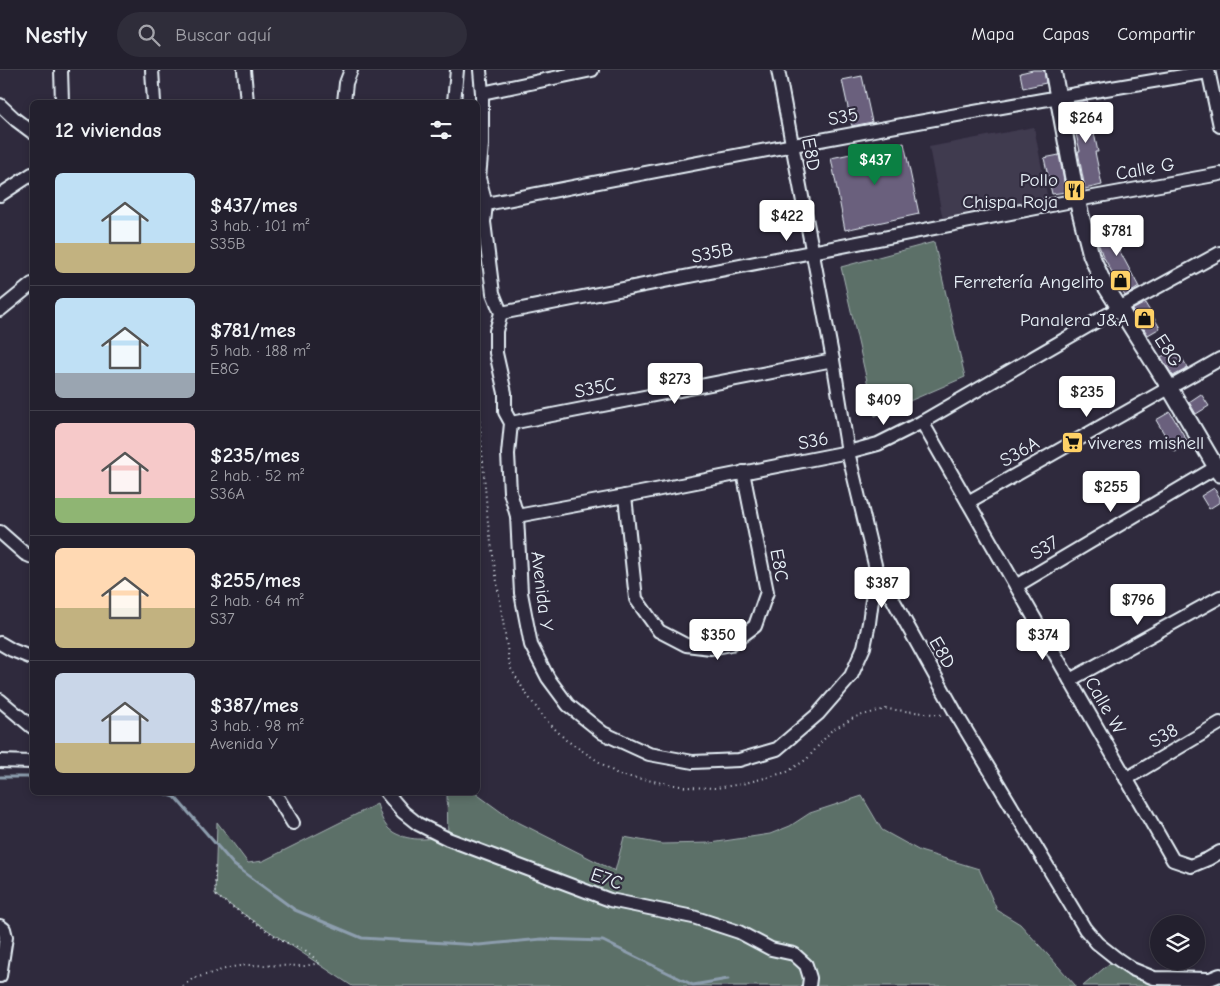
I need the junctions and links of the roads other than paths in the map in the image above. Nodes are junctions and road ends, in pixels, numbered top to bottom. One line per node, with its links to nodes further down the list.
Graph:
1 (61, 70): 13 (street)
2 (152, 70): 14 (street)
3 (244, 70): 15 (street)
4 (351, 70): 16 (street)
5 (457, 70): 17 (street)
6 (480, 70): 11 (street)
7 (592, 70): 11 (street)
8 (778, 70): 21 (street, E8D)
9 (1053, 70): 12 (street, E8G)
10 (1208, 71): 12 (street, S35); 19 (street)
11 (482, 93): 22 (street)
12 (1058, 96): 21 (street, S35); 27 (street, E8G)
13 (62, 100)
14 (154, 100)
15 (247, 100)
16 (344, 100)
17 (454, 100)
18 (0, 105): 20 (street)
19 (1220, 126)
20 (30, 130)
21 (791, 145): 28 (street, S35); 29 (street, E8D)
22 (480, 167)
23 (1220, 174): 27 (street, Calle G)
24 (30, 175): 26 (street)
25 (480, 182): 28 (street)
26 (0, 195)
27 (1077, 200): 29 (street, S35B); 32 (street, E8G)
28 (486, 204): 34 (street)
29 (812, 251): 34 (street, S35B); 36 (street, E8D)
30 (1220, 253): 32 (street, S36)
31 (30, 286): 33 (street)
32 (1119, 308): 37 (street, E8G); 38 (street, S36)
33 (0, 310)
34 (502, 314): 39 (street, Avenida Y)
35 (1220, 359): 37 (street, S36A)
36 (833, 360): 39 (street, S35C); 40 (street, E8D)
37 (1169, 387): 41 (street, E8G); 44 (street, S36A)
38 (922, 422): 40 (street, S36); 44 (street, Calle W)
39 (511, 423): 45 (street, Avenida Y)
40 (848, 452): 42 (street, S36); 48 (street, E8D)
41 (1219, 469): 49 (street, S37)
42 (743, 472): 43 (street, S36); 43 (street, E8C)
43 (625, 496): 45 (street, S36)
44 (968, 502): 49 (street, Calle W)
45 (517, 516): 48 (street, Avenida Y)
46 (0, 532): 47 (street)
47 (30, 556)
48 (876, 569): 65 (street, E8D)
49 (1016, 586): 53 (street, Calle W)
50 (1220, 597): 53 (street)
51 (0, 643): 52 (street)
52 (30, 657)
53 (1070, 680): 59 (street, Calle W)
54 (0, 700): 56 (street)
55 (1220, 723): 59 (street, S38)
56 (30, 725)
57 (0, 761): 58 (street)
58 (30, 762)
59 (1126, 779): 63 (street, Calle W)
60 (276, 795): 62 (street)
61 (389, 795): 67 (street, E7C)
62 (293, 823)
63 (1220, 852)
64 (0, 926): 66 (street)
65 (1220, 975)
66 (0, 976)
67 (810, 986)

